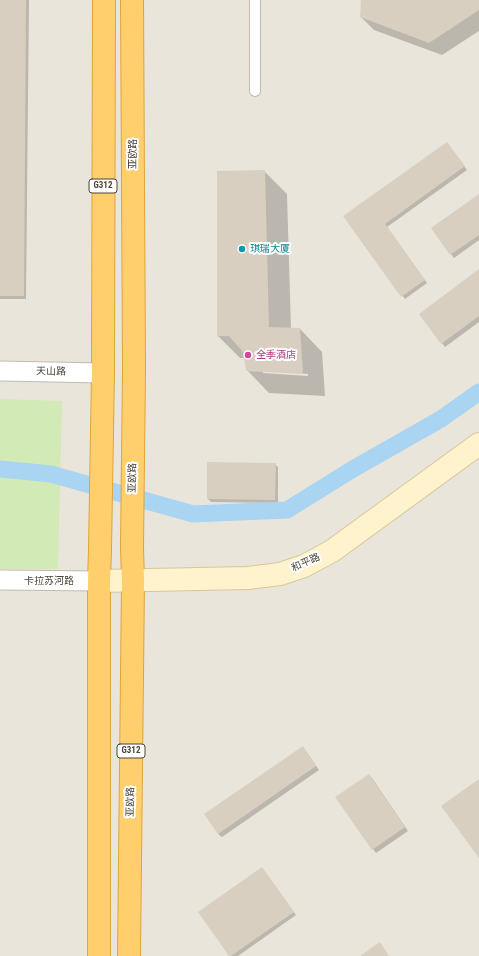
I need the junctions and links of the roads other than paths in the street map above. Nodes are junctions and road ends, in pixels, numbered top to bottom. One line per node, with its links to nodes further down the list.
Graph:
1 (104, 0): 6 (highway, G312)
2 (132, 0): 10 (highway, 亚欧路 / G312)
3 (255, 0): 4 (lane)
4 (255, 91)
5 (0, 371): 6 (street, 天山路)
6 (102, 373): 9 (highway, G312)
7 (479, 444): 10 (street, 和平路)
8 (0, 580): 9 (street, 卡拉苏河路)
9 (99, 581): 10 (street, 和平路); 11 (highway, G312)
10 (133, 581): 12 (highway, 亚欧路 / G312)
11 (99, 956)
12 (129, 956)

